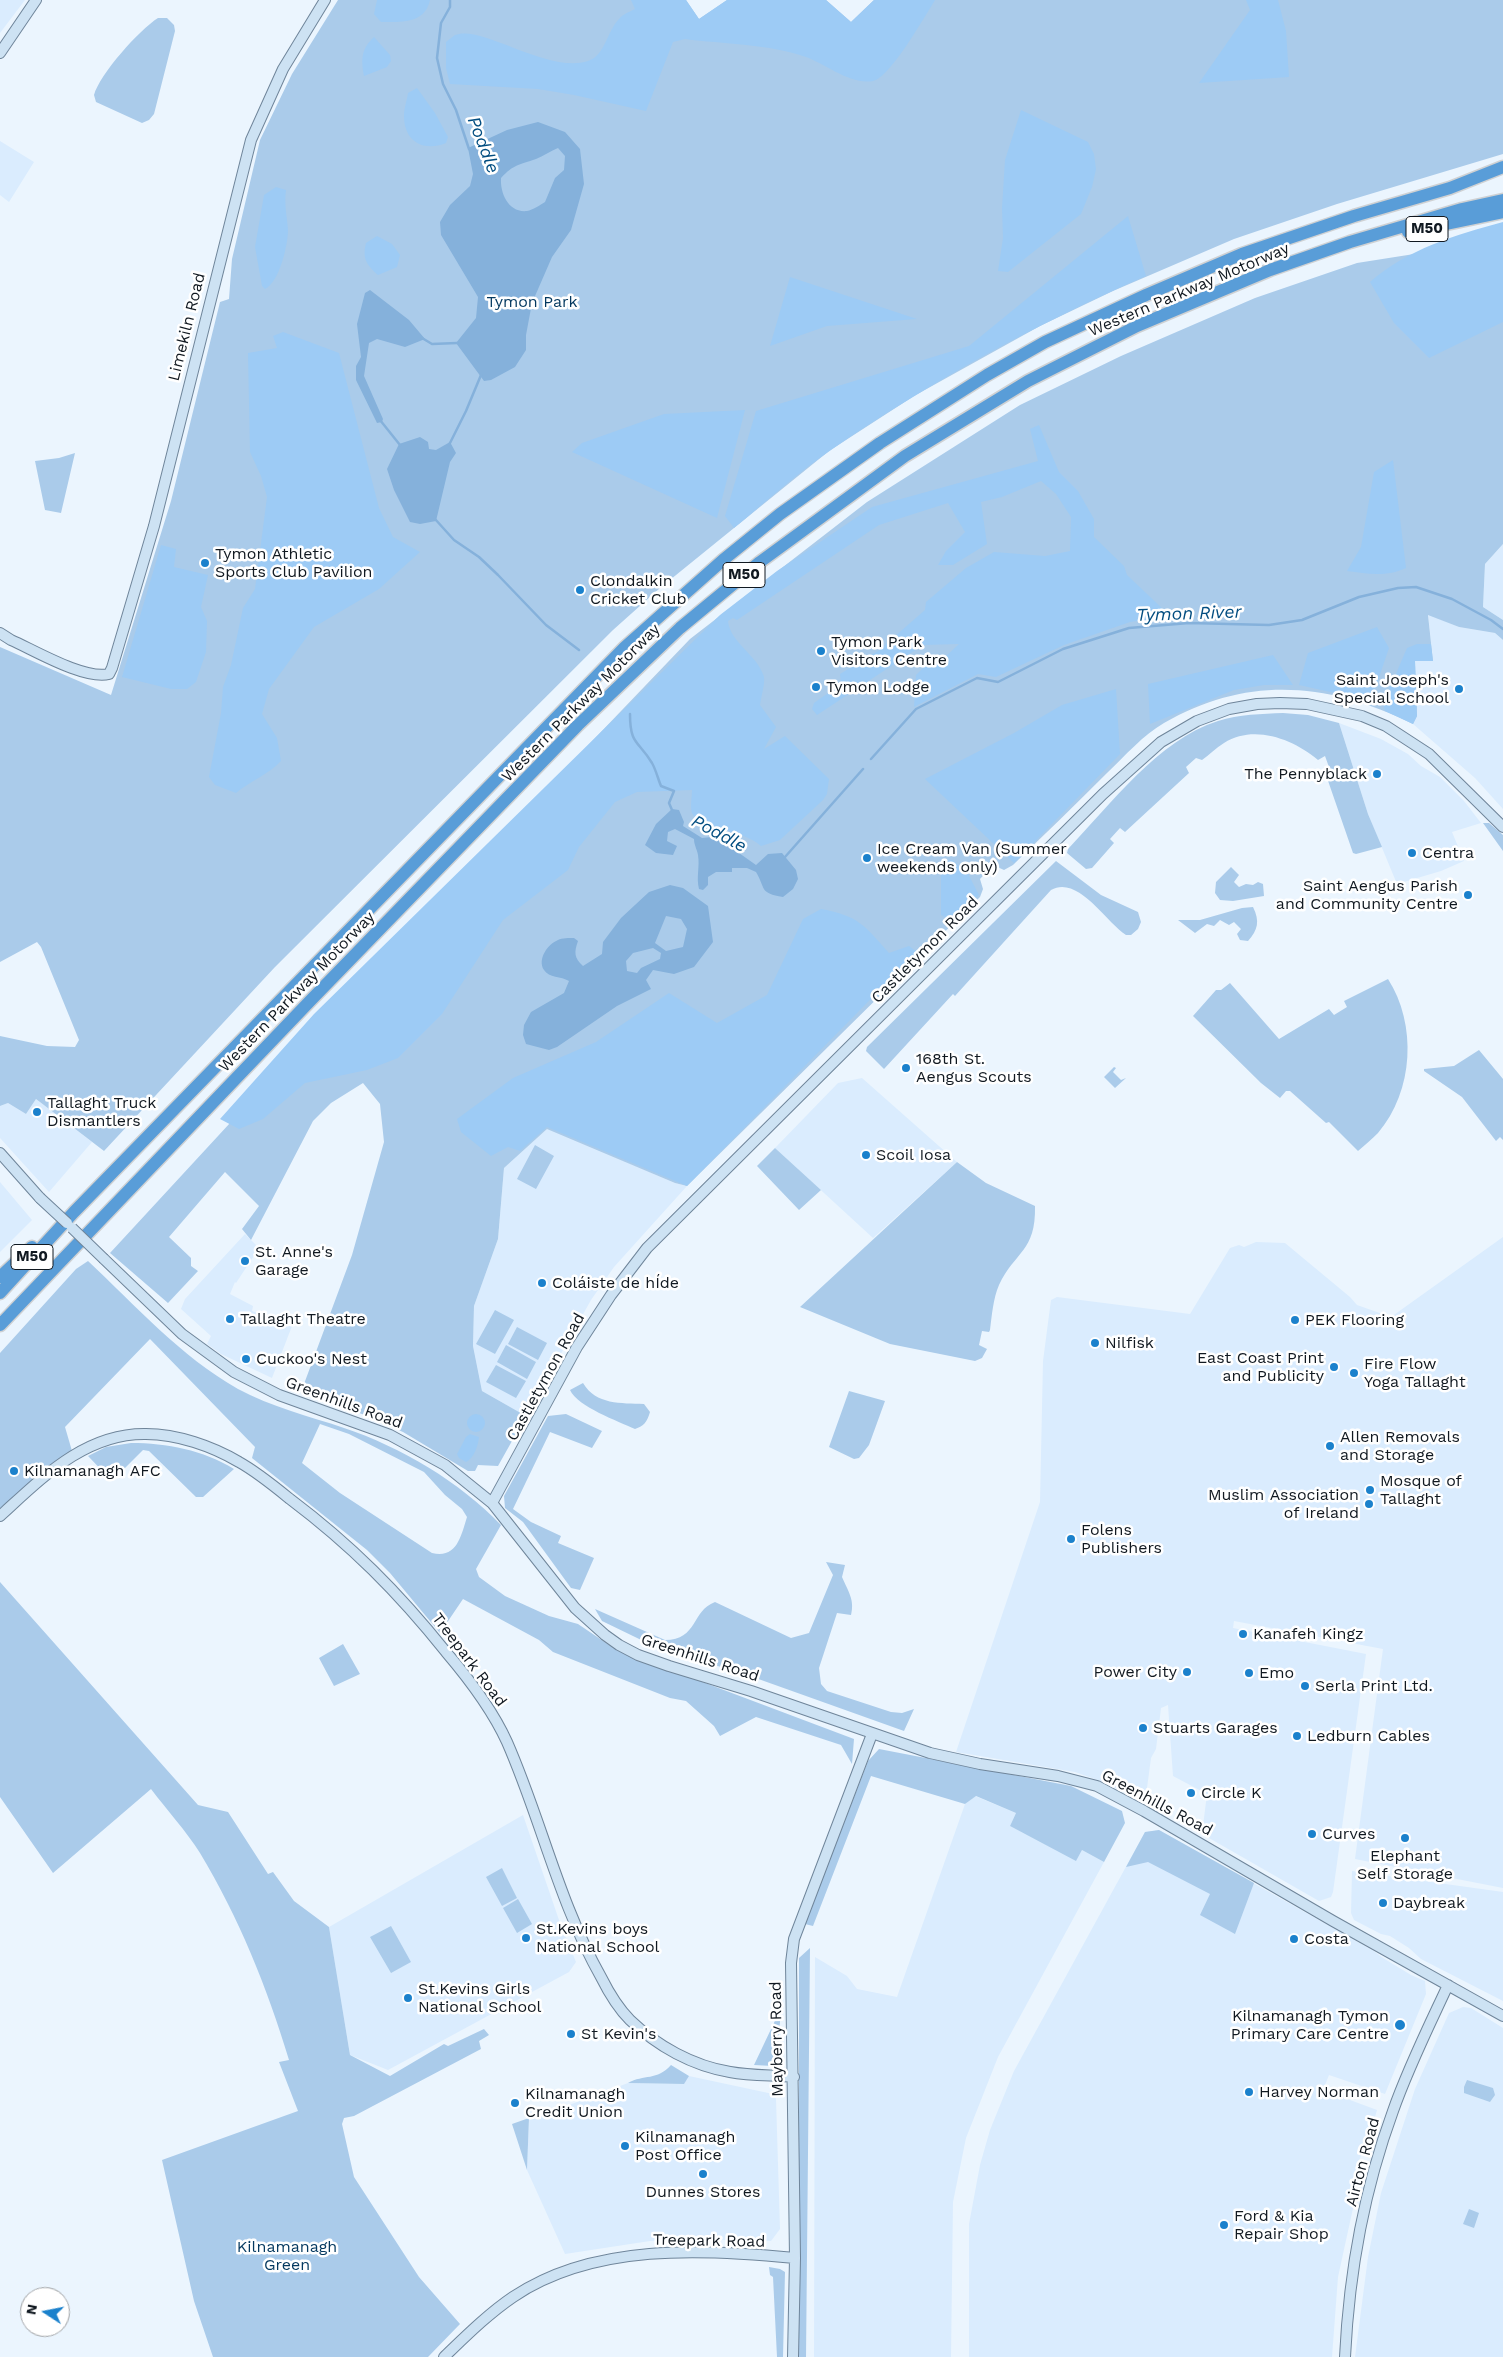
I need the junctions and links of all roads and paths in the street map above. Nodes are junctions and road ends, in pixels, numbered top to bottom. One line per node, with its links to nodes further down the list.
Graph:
1 (36, 0): 3 (street)
2 (325, 0): 10 (street, Limekiln Road)
3 (0, 53)
4 (1503, 167): 6 (highway, M50)
5 (1503, 177): 6 (highway, M50)
6 (1450, 188): 13 (highway, Western Parkway Motorway / M50)
7 (1503, 200): 9 (highway, Western Parkway Motorway / M50)
8 (1503, 212): 9 (highway, M50)
9 (1350, 242): 16 (highway, Western Parkway Motorway / M50)
10 (0, 633)
11 (1503, 827): 17 (street, Castletymon Road)
12 (0, 1153): 17 (street, Greenhills Road, bridge)
13 (74, 1212): 14 (highway, M50); 15 (highway, Western Parkway Motorway / M50)
14 (0, 1277)
15 (0, 1293)
16 (0, 1327)
17 (492, 1503): 19 (street, Greenhills Road)
18 (0, 1516): 22 (street, Treepark Road)
19 (872, 1734): 20 (street, Greenhills Road); 22 (street, Mayberry Road)
20 (1448, 1985): 21 (street, Greenhills Road); 26 (street, Airton Road)
21 (1503, 2016)
22 (794, 2077): 23 (street, Mayberry Road)
23 (795, 2258): 24 (street, Treepark Road); 25 (street, Mayberry Road)
24 (444, 2357)
25 (793, 2357)
26 (1345, 2357)

